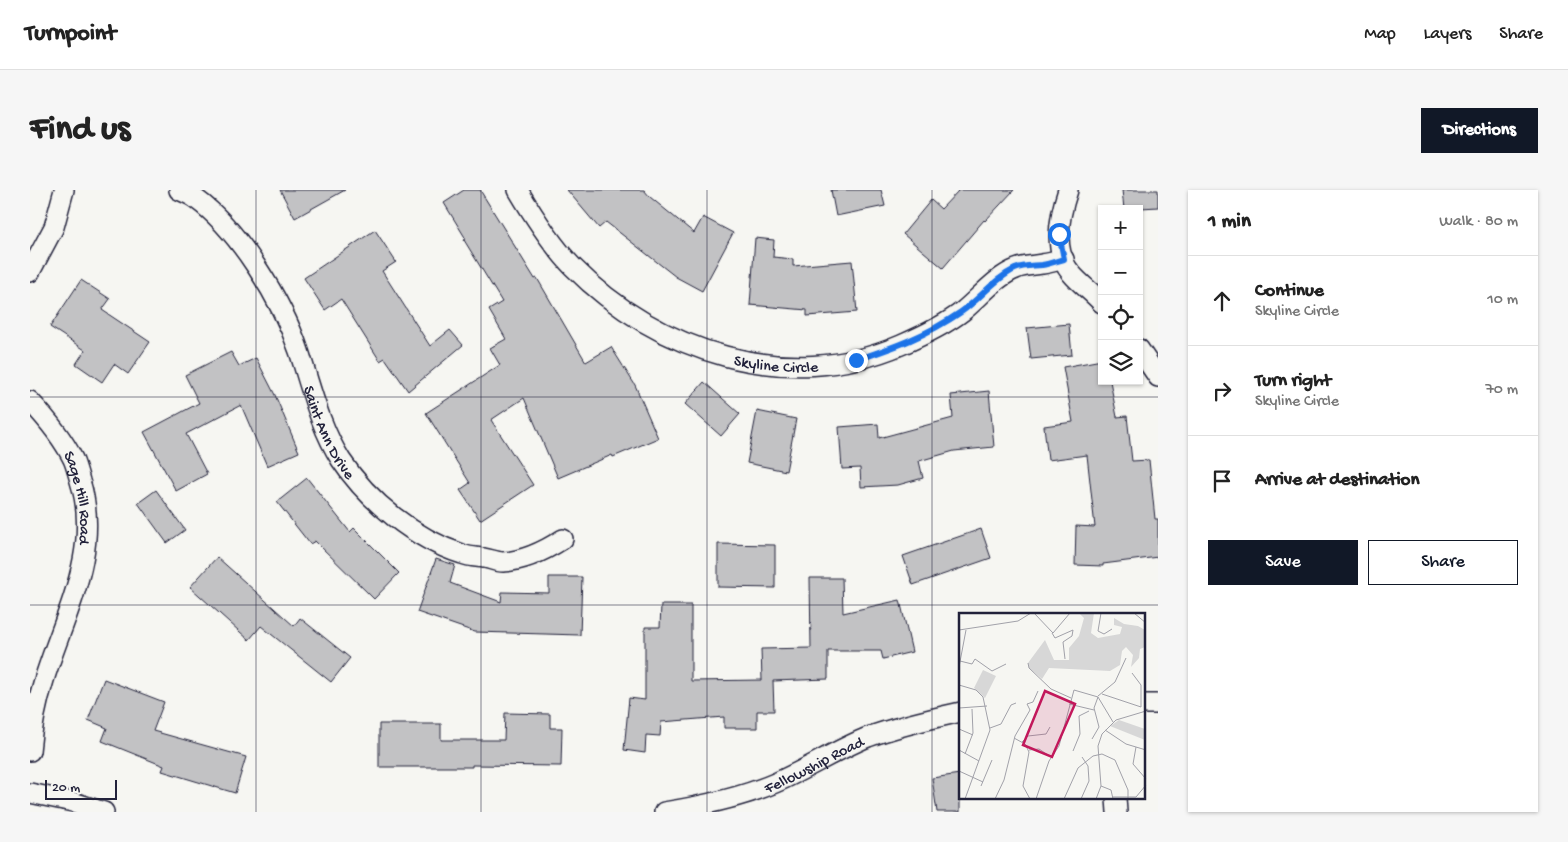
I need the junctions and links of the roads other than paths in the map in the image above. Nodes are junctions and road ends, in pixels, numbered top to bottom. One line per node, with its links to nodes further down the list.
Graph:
1 (64, 190): 6 (street)
2 (179, 190): 11 (street, Saint Ann Drive)
3 (518, 190): 5 (street, Skyline Circle)
4 (1068, 190): 5 (street)
5 (1064, 259): 7 (street)
6 (30, 272)
7 (1098, 299)
8 (1143, 355): 9 (street)
9 (1158, 377)
10 (30, 401): 13 (street, Sage Hill Road)
11 (563, 539)
12 (959, 712): 16 (street, Fellowship Road)
13 (30, 751)
14 (30, 793): 15 (street)
15 (104, 812)
16 (664, 812)

